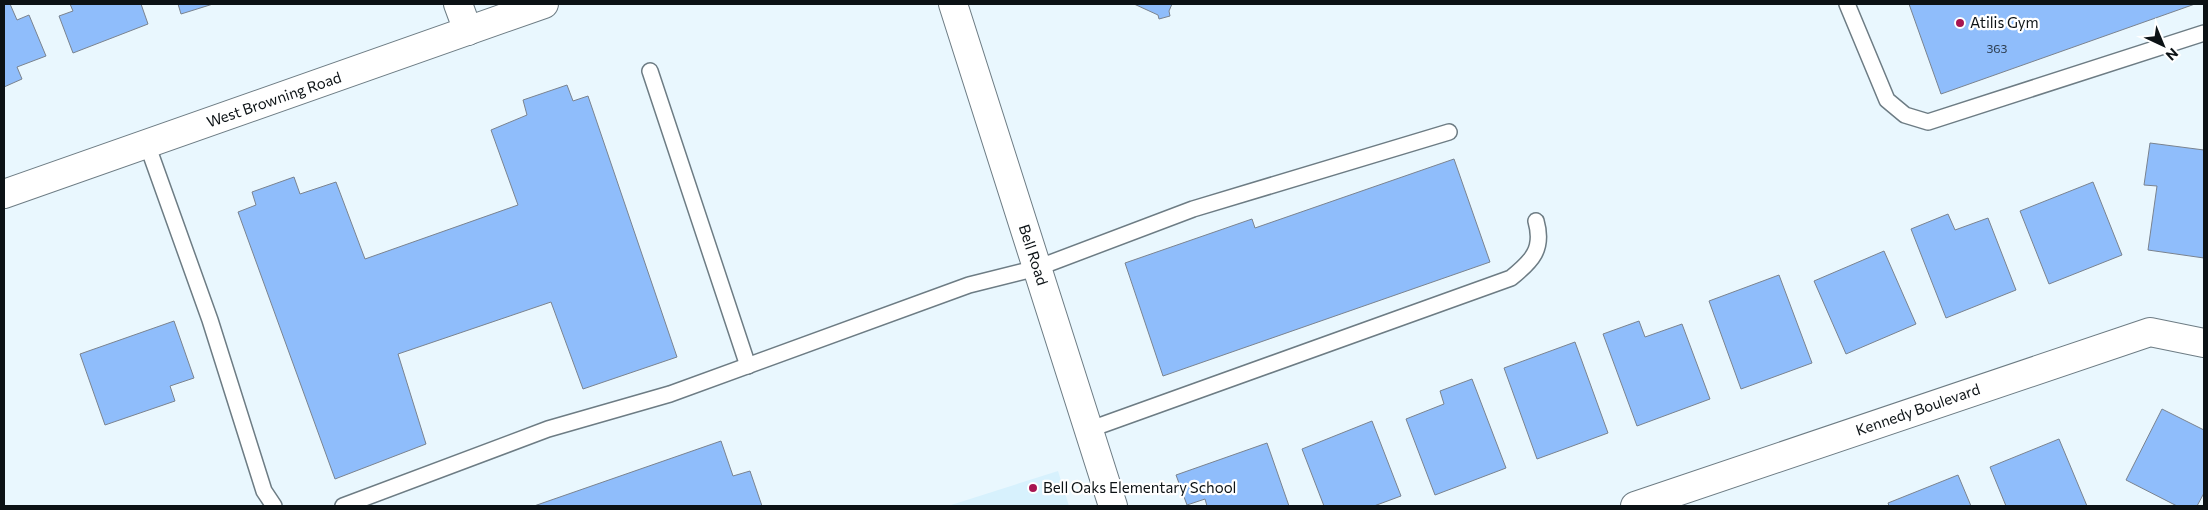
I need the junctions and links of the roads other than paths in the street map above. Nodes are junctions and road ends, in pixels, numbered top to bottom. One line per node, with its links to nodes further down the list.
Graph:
1 (458, 4): 5 (street)
2 (544, 4): 5 (street, West Browning Road)
3 (952, 4): 12 (street, Bell Road)
4 (1847, 4): 6 (lane)
5 (468, 31): 9 (street, West Browning Road)
6 (2204, 33)
7 (650, 72): 14 (lane)
8 (1449, 132): 12 (lane)
9 (147, 144): 10 (street, West Browning Road); 16 (lane)
10 (4, 194)
11 (1536, 221): 15 (lane)
12 (1037, 268): 14 (lane); 15 (street, Bell Road)
13 (2204, 342): 19 (street, Kennedy Boulevard)
14 (748, 366): 17 (lane)
15 (1088, 430): 18 (street, Bell Road)
16 (274, 506)
17 (343, 506)
18 (1113, 506)
19 (1634, 506)

